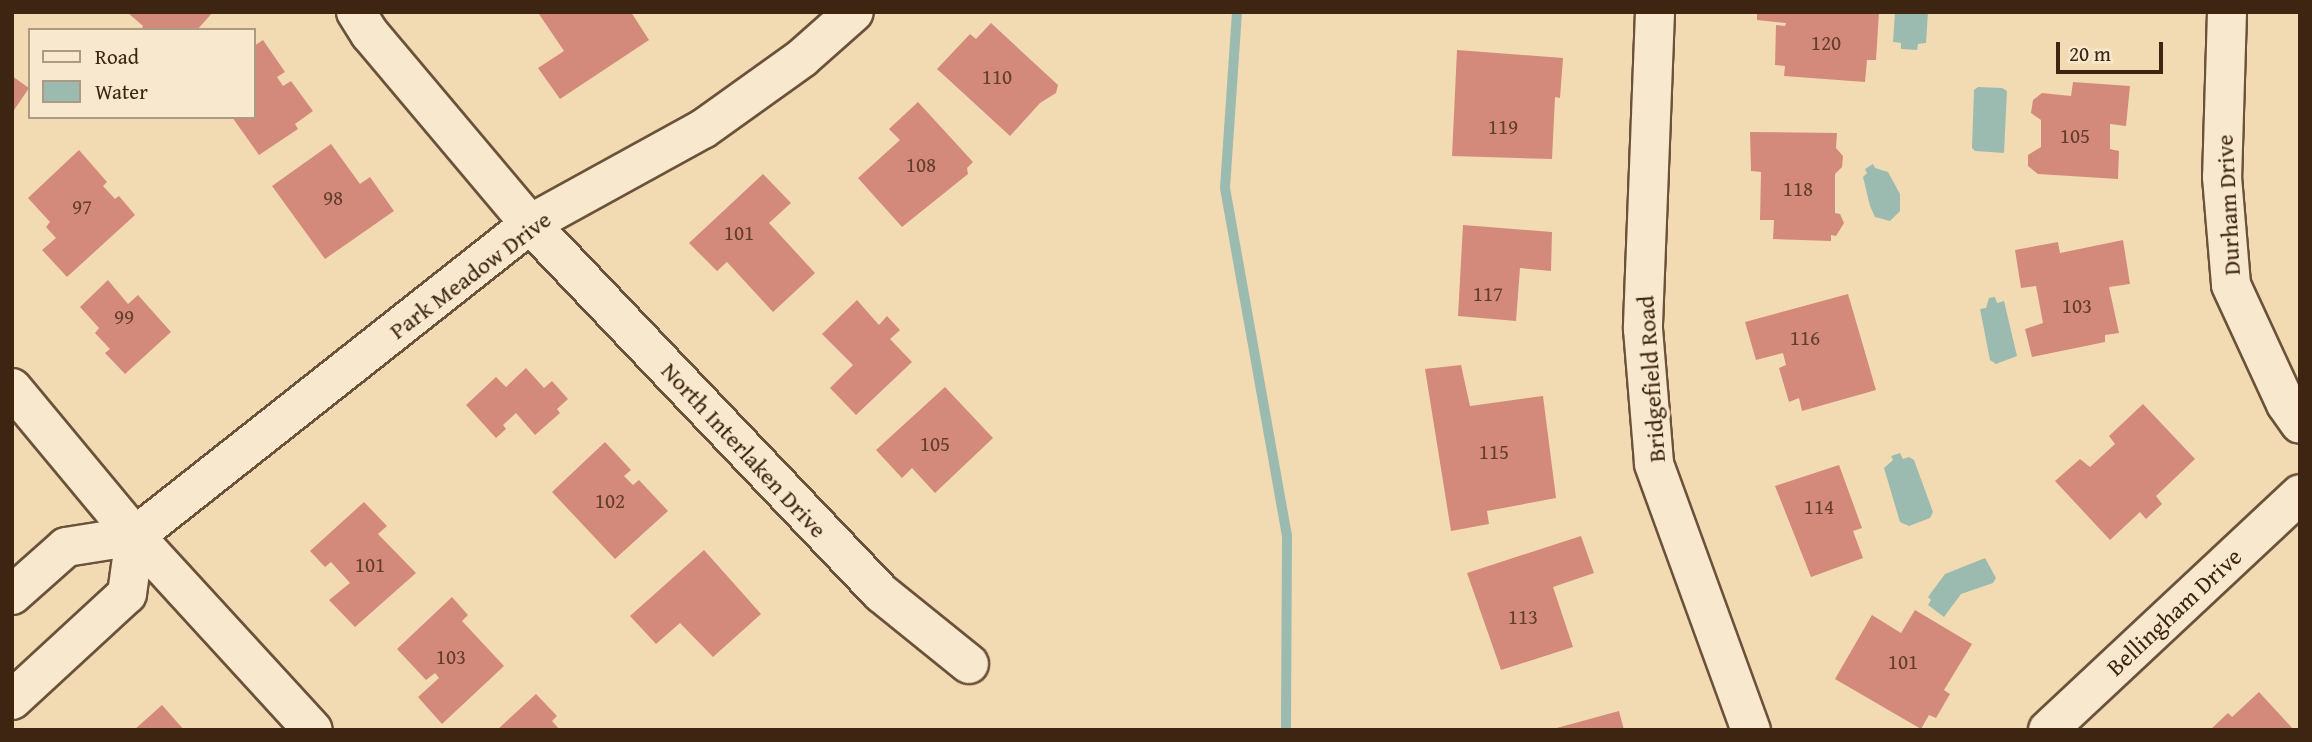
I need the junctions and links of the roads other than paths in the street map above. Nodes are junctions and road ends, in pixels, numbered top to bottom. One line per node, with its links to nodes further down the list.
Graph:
1 (356, 12): 5 (street, North Interlaken Drive)
2 (854, 12): 5 (street, Park Meadow Drive)
3 (1655, 12): 14 (street, Bridgefield Road)
4 (2227, 12): 7 (street, Durham Drive)
5 (530, 225): 9 (street, Park Meadow Drive); 11 (street, North Interlaken Drive)
6 (12, 388): 9 (street)
7 (2300, 424)
8 (2300, 494): 15 (street, Bellingham Drive)
9 (135, 536): 10 (street, Park Meadow Drive); 12 (street); 13 (street)
10 (12, 595)
11 (969, 664)
12 (12, 700)
13 (313, 730)
14 (1751, 730)
15 (2048, 730)

